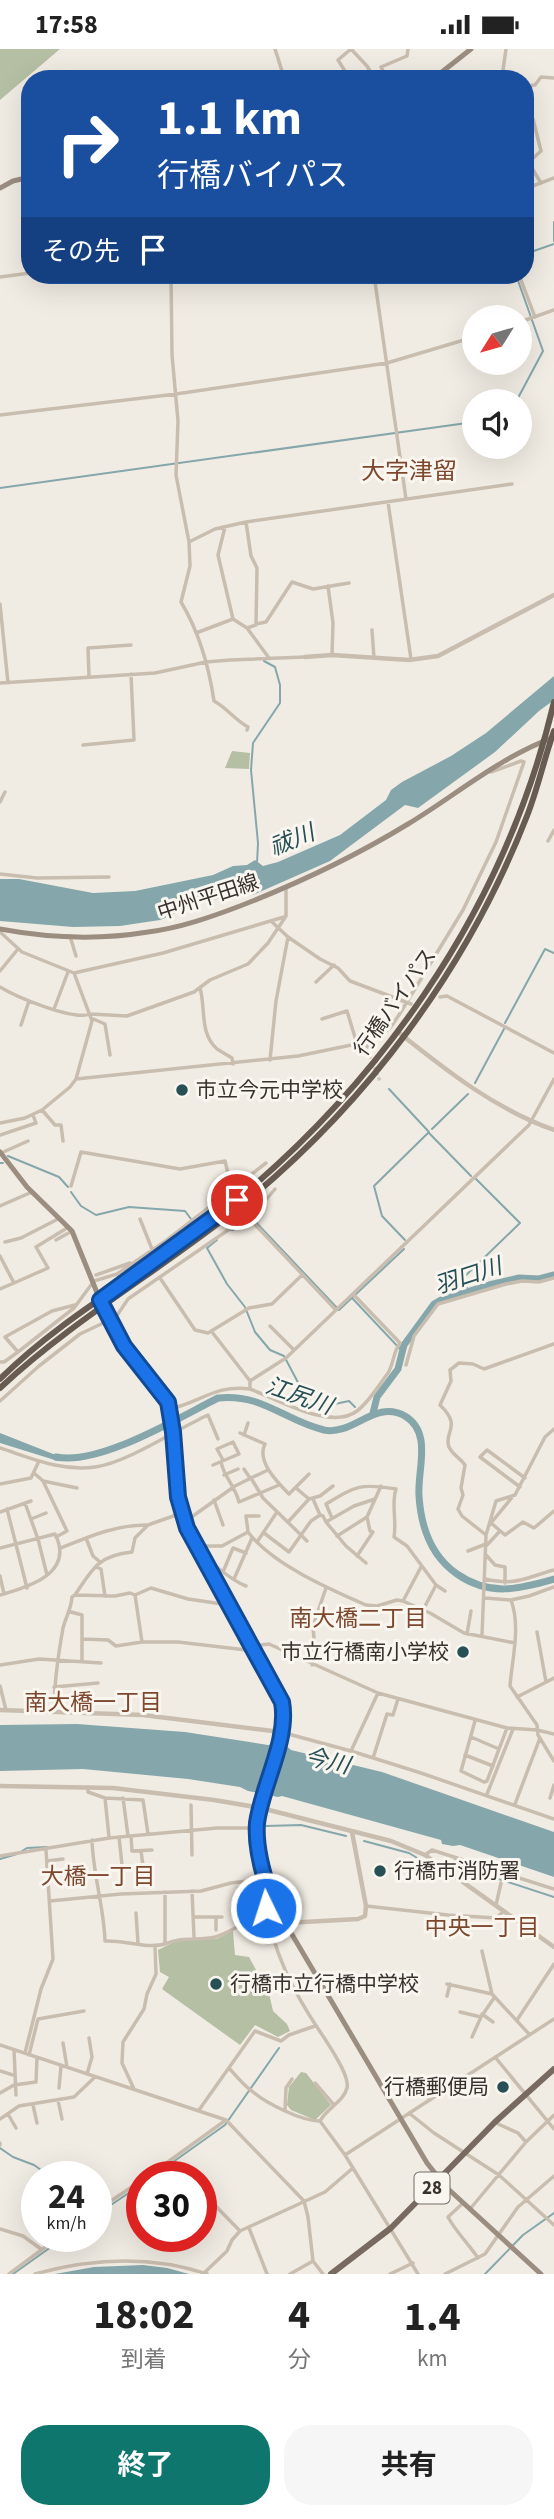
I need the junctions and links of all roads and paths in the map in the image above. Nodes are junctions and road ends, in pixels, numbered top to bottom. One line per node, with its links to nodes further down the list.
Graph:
1 (275, 49): 6 (street)
2 (351, 49): 7 (street); 8 (street)
3 (408, 49): 9 (street)
4 (471, 49): 10 (main road)
5 (506, 49): 11 (street)
6 (282, 70)
7 (344, 70)
8 (369, 70)
9 (382, 70)
10 (445, 70)
11 (505, 70)
12 (554, 78): 13 (street)
13 (534, 85)
14 (534, 123): 15 (street)
15 (534, 157)
16 (534, 172): 19 (street)
17 (554, 178): 19 (street)
18 (21, 179): 21 (main road)
19 (541, 183): 20 (street)
20 (534, 186)
21 (0, 188)
22 (21, 274): 23 (street)
23 (0, 277)
24 (172, 284): 31 (street)
25 (375, 284): 30 (street)
26 (522, 284): 28 (street)
27 (554, 310): 28 (street)
28 (534, 317)
29 (462, 341): 30 (street)
30 (387, 363): 31 (street); 34 (street)
31 (176, 394): 32 (street); 38 (street)
32 (0, 415)
33 (512, 484): 34 (street)
34 (406, 499): 35 (street)
35 (388, 502): 36 (street); 54 (street)
36 (246, 522): 37 (street); 44 (street)
37 (225, 527): 38 (street); 43 (street)
38 (188, 542): 48 (street)
39 (349, 583): 40 (street)
40 (328, 586): 44 (street); 50 (street)
41 (554, 595): 54 (street)
42 (0, 604): 45 (street)
43 (233, 619): 46 (street); 48 (street)
44 (256, 624): 46 (street)
45 (1, 625): 59 (street)
46 (247, 628): 53 (street)
47 (372, 630): 52 (street)
48 (196, 633): 55 (street)
49 (131, 645): 57 (street)
50 (332, 655): 51 (street); 52 (street)
51 (305, 657): 53 (street)
52 (374, 657): 54 (street)
53 (269, 658): 55 (street)
54 (411, 659)
55 (206, 662): 56 (street); 61 (street)
56 (131, 674): 57 (street); 64 (street)
57 (89, 676): 59 (street)
58 (0, 683): 59 (street)
59 (8, 683)
60 (554, 702): 63 (highway, 行橋バイパス)
61 (247, 730)
62 (554, 731): 63 (highway, 行橋バイパス)
63 (550, 739): 65 (main road, 中州平田線); 98 (highway, 行橋バイパス)
64 (83, 745)
65 (486, 773): 72 (main road, 中州平田線); 90 (street)
66 (5, 792): 67 (street)
67 (0, 802)
68 (554, 830): 69 (street)
69 (548, 841)
70 (0, 874): 71 (street)
71 (109, 877)
72 (286, 888): 73 (street); 77 (main road, 中州平田線)
73 (286, 916): 74 (street); 75 (street)
74 (271, 921): 75 (street); 84 (street)
75 (278, 929): 78 (street); 87 (street)
76 (0, 930): 77 (main road, 中州平田線); 79 (street)
77 (71, 936): 80 (street)
78 (288, 937): 81 (street); 104 (street)
79 (18, 949): 82 (street); 83 (street)
80 (76, 956)
81 (334, 965): 85 (street); 90 (street)
82 (0, 971)
83 (68, 972): 84 (street); 91 (street)
84 (74, 973): 93 (street)
85 (316, 982)
86 (0, 987): 89 (street)
87 (201, 988): 92 (street); 105 (street)
88 (440, 997): 101 (street)
89 (29, 1001): 91 (street); 96 (street)
90 (409, 1003): 97 (street)
91 (54, 1009): 93 (street)
92 (109, 1015): 93 (street); 95 (street)
93 (91, 1016): 95 (street); 106 (street)
94 (322, 1019): 100 (street)
95 (105, 1024): 102 (street)
96 (21, 1025)
97 (390, 1028): 98 (street); 99 (street)
98 (401, 1034): 110 (street); 141 (highway, 行橋バイパス)
99 (366, 1042): 100 (street); 103 (street)
100 (357, 1044): 104 (street)
101 (554, 1053)
102 (110, 1055)
103 (370, 1057)
104 (270, 1060): 105 (street)
105 (233, 1064): 106 (street)
106 (76, 1079): 108 (street)
107 (554, 1079): 110 (street)
108 (42, 1110): 109 (street); 115 (street)
109 (33, 1115): 111 (street); 113 (street)
110 (531, 1121): 112 (street); 140 (street)
111 (0, 1123)
112 (554, 1131)
113 (0, 1135)
114 (28, 1141): 116 (street)
115 (63, 1141)
116 (1, 1152): 121 (main road)
117 (266, 1163): 120 (street)
118 (71, 1186): 120 (street)
119 (275, 1189): 123 (street)
120 (232, 1190): 129 (street)
121 (32, 1192): 122 (street); 124 (main road)
122 (0, 1206)
123 (247, 1216): 134 (street); 136 (street)
124 (60, 1217): 126 (main road); 128 (street)
125 (140, 1219): 129 (street)
126 (70, 1229): 127 (street); 135 (main road); 138 (street)
127 (56, 1240)
128 (5, 1242)
129 (153, 1250): 131 (street)
130 (0, 1256): 138 (street)
131 (132, 1263): 132 (street); 133 (street)
132 (116, 1266): 133 (street); 135 (street)
133 (117, 1274): 135 (street)
134 (302, 1275): 143 (street); 146 (street)
135 (95, 1278): 141 (main road); 142 (street)
136 (160, 1278): 144 (street); 146 (street)
137 (554, 1278): 151 (street)
138 (14, 1283): 139 (street)
139 (0, 1289)
140 (352, 1294): 143 (street); 155 (street)
141 (102, 1303): 144 (main road); 152 (highway, 行橋バイパス); 154 (highway, 行橋バイパス)
142 (75, 1305): 149 (street); 149 (street)
143 (336, 1310): 148 (street)
144 (110, 1320): 156 (street); 157 (main road)
145 (270, 1326): 148 (street)
146 (212, 1332): 153 (street)
147 (554, 1344): 213 (street)
148 (294, 1350): 153 (street)
149 (18, 1352): 150 (street)
150 (0, 1362)
151 (406, 1365)
152 (0, 1379)
153 (250, 1381): 155 (street)
154 (0, 1388)
155 (250, 1389): 157 (street)
156 (0, 1401)
157 (170, 1409): 160 (main road)
158 (248, 1423): 162 (street)
159 (554, 1429): 175 (street)
160 (173, 1432): 161 (street); 165 (street); 197 (main road)
161 (218, 1439)
162 (265, 1444): 163 (street); 170 (street)
163 (271, 1446)
164 (0, 1448): 165 (street)
165 (39, 1461): 171 (street)
166 (222, 1461): 166 (street); 167 (street); 173 (street)
167 (212, 1465)
168 (238, 1469): 173 (street)
169 (244, 1469): 174 (street)
170 (269, 1470): 174 (street); 178 (street)
171 (34, 1473): 176 (street); 177 (street)
172 (309, 1474): 184 (street)
173 (225, 1475): 179 (street)
174 (250, 1478): 179 (street); 185 (street)
175 (525, 1478): 182 (street); 182 (street)
176 (43, 1481): 183 (street); 215 (street)
177 (0, 1484)
178 (279, 1485): 184 (street); 185 (street)
179 (235, 1486): 185 (street); 189 (street)
180 (333, 1486): 187 (street)
181 (381, 1486): 188 (street); 201 (street); 234 (street)
182 (520, 1487): 186 (street)
183 (77, 1488)
184 (296, 1488): 187 (street)
185 (259, 1493): 195 (street)
186 (515, 1495): 206 (street); 206 (street)
187 (311, 1499): 198 (street); 204 (street)
188 (375, 1499): 200 (street); 201 (street)
189 (214, 1500): 203 (street); 208 (street)
190 (31, 1501): 191 (street)
191 (25, 1503): 192 (street); 202 (street)
192 (7, 1509): 194 (street); 221 (street)
193 (554, 1511): 209 (street)
194 (0, 1512)
195 (277, 1512): 204 (street); 211 (street)
196 (46, 1513): 202 (street)
197 (182, 1513): 203 (main road); 207 (street)
198 (320, 1515): 205 (street); 212 (street)
199 (259, 1516): 210 (street)
200 (368, 1517): 214 (street); 229 (street)
201 (332, 1518): 205 (street)
202 (31, 1519): 216 (street)
203 (185, 1521): 223 (main road)
204 (288, 1522): 212 (street)
205 (326, 1522): 214 (street)
206 (491, 1523): 209 (street); 213 (street)
207 (148, 1525): 217 (street); 231 (street)
208 (223, 1525)
209 (500, 1531): 222 (street)
210 (248, 1532): 218 (street); 223 (street)
211 (264, 1533): 212 (street); 220 (street)
212 (301, 1535): 219 (street)
213 (486, 1535): 222 (street)
214 (337, 1536): 229 (street)
215 (57, 1537): 216 (street); 224 (street)
216 (38, 1538): 221 (street); 237 (street)
217 (86, 1538): 224 (street); 231 (street)
218 (252, 1538): 220 (street); 227 (street)
219 (307, 1541)
220 (257, 1543): 246 (street)
221 (16, 1544): 225 (street); 245 (street)
222 (486, 1545): 226 (street); 228 (street)
223 (195, 1546): 230 (main road)
224 (61, 1548): 237 (street)
225 (0, 1549)
226 (468, 1551)
227 (246, 1553): 236 (street); 239 (street)
228 (485, 1554): 240 (street); 241 (street)
229 (357, 1556): 232 (street)
230 (201, 1558): 236 (street); 255 (main road)
231 (100, 1562): 233 (street)
232 (366, 1563)
233 (95, 1566): 249 (street); 251 (street)
234 (421, 1567): 243 (street); 254 (street)
235 (554, 1570): 241 (street)
236 (223, 1572): 239 (street)
237 (47, 1575): 245 (street)
238 (0, 1576): 248 (street)
239 (234, 1579): 242 (street)
240 (485, 1579): 241 (street); 252 (street)
241 (505, 1583)
242 (246, 1585)
243 (436, 1585): 247 (street); 256 (street)
244 (554, 1587): 253 (street)
245 (27, 1588): 248 (street)
246 (326, 1588): 254 (street); 270 (street)
247 (445, 1591)
248 (2, 1595)
249 (75, 1595): 251 (street); 258 (street)
250 (135, 1595): 251 (street); 255 (street); 263 (street)
251 (105, 1597)
252 (485, 1597): 253 (street); 261 (street)
253 (511, 1600): 264 (street)
254 (403, 1601): 256 (street)
255 (229, 1605): 265 (main road)
256 (423, 1609): 260 (street)
257 (471, 1611): 260 (street)
258 (71, 1612): 262 (street); 266 (street)
259 (537, 1632): 272 (street)
260 (467, 1633): 261 (street)
261 (482, 1635): 264 (street)
262 (83, 1639): 263 (street); 267 (street)
263 (142, 1642): 265 (street)
264 (515, 1643): 277 (street)
265 (255, 1651): 270 (street); 285 (main road)
266 (58, 1661): 267 (street); 269 (street); 275 (street)
267 (82, 1662): 268 (street)
268 (101, 1663)
269 (0, 1665)
270 (312, 1665): 276 (street)
271 (554, 1678): 272 (street)
272 (546, 1682): 277 (street)
273 (98, 1683): 275 (street)
274 (0, 1686): 279 (street)
275 (54, 1687): 280 (street)
276 (378, 1693): 278 (street); 289 (street)
277 (517, 1697): 283 (street)
278 (398, 1699): 281 (street); 291 (street)
279 (3, 1710): 280 (street)
280 (54, 1711): 285 (street)
281 (475, 1720): 282 (street); 286 (street)
282 (510, 1728): 283 (street); 288 (street); 297 (street)
283 (537, 1730): 284 (street); 287 (street)
284 (554, 1734)
285 (280, 1735): 289 (street); 302 (main road)
286 (471, 1737): 288 (street); 290 (street)
287 (540, 1738): 292 (street); 303 (street)
288 (499, 1749): 293 (street)
289 (351, 1751): 291 (street)
290 (465, 1755): 293 (street); 293 (street)
291 (373, 1758): 297 (street)
292 (554, 1761)
293 (493, 1766)
294 (554, 1785): 300 (street)
295 (0, 1786): 296 (street)
296 (88, 1787): 298 (street); 302 (street)
297 (486, 1795): 303 (street)
298 (104, 1797): 299 (street); 311 (street)
299 (123, 1798): 308 (street); 309 (street)
300 (550, 1798)
301 (191, 1805): 306 (street)
302 (261, 1805): 305 (main road); 307 (street)
303 (514, 1805): 304 (street)
304 (554, 1819)
305 (257, 1828): 306 (street); 325 (main road)
306 (192, 1830): 308 (street); 318 (street)
307 (352, 1832): 316 (street); 334 (street)
308 (148, 1834): 309 (street)
309 (129, 1836): 310 (street); 314 (street)
310 (119, 1837): 311 (street); 324 (street)
311 (109, 1838): 312 (street)
312 (92, 1840): 313 (street); 331 (street)
313 (46, 1850): 317 (street); 321 (street)
314 (141, 1850): 315 (street); 323 (street)
315 (152, 1850)
316 (425, 1855): 319 (street); 322 (street)
317 (0, 1856)
318 (191, 1856)
319 (459, 1858): 322 (street); 327 (street)
320 (62, 1859): 321 (street)
321 (47, 1861): 332 (street)
322 (447, 1870): 333 (street)
323 (144, 1873)
324 (123, 1874)
325 (265, 1879): 328 (street); 330 (main road)
326 (501, 1883): 333 (street)
327 (554, 1889)
328 (192, 1891): 329 (street); 338 (street)
329 (165, 1892): 331 (street); 345 (street)
330 (269, 1892): 337 (street); 341 (main road)
331 (100, 1897): 332 (street); 344 (street)
332 (50, 1902): 365 (street)
333 (496, 1905): 335 (street)
334 (366, 1906): 335 (street); 341 (street)
335 (504, 1911): 347 (street)
336 (136, 1913): 344 (street)
337 (267, 1915): 343 (street); 358 (street)
338 (194, 1917): 339 (street); 343 (street)
339 (216, 1917): 340 (street); 342 (street)
340 (222, 1917)
341 (286, 1923): 394 (main road)
342 (216, 1930)
343 (194, 1937): 345 (street)
344 (138, 1943): 346 (street)
345 (165, 1944): 346 (street)
346 (155, 1947): 381 (street)
347 (554, 1947)
348 (482, 1951): 351 (street)
349 (554, 1964): 356 (street)
350 (447, 1996): 351 (street)
351 (493, 1996): 354 (street); 356 (street)
352 (84, 2011): 365 (street)
353 (460, 2012): 354 (street)
354 (482, 2015): 357 (street); 360 (street)
355 (554, 2019): 359 (street)
356 (517, 2020): 359 (street)
357 (493, 2022)
358 (315, 2026): 370 (street); 388 (street)
359 (529, 2034): 366 (street)
360 (472, 2037)
361 (89, 2038): 373 (street)
362 (63, 2043): 369 (street)
363 (0, 2045): 364 (street)
364 (14, 2050): 365 (street); 374 (street)
365 (27, 2054): 367 (street)
366 (495, 2057): 383 (street); 386 (street)
367 (37, 2058): 368 (street); 378 (street)
368 (61, 2065): 369 (street); 380 (street)
369 (67, 2067): 373 (street)
370 (229, 2068): 389 (street); 390 (street)
371 (554, 2069): 383 (main road, 28)
372 (0, 2071): 374 (street)
373 (87, 2074): 375 (street)
374 (13, 2075): 378 (street)
375 (95, 2077): 381 (street); 385 (street)
376 (292, 2079): 390 (street)
377 (315, 2083): 388 (street)
378 (14, 2085): 382 (street); 384 (street)
379 (411, 2087): 386 (street)
380 (59, 2088)
381 (134, 2089): 389 (street)
382 (0, 2092)
383 (526, 2094): 399 (street); 400 (main road, 28)
384 (16, 2095)
385 (58, 2100): 387 (street); 396 (street)
386 (430, 2100): 391 (street)
387 (33, 2105): 392 (street); 401 (street)
388 (334, 2105): 398 (street)
389 (200, 2110): 397 (street)
390 (285, 2110): 398 (street)
391 (409, 2113): 394 (street); 405 (street)
392 (8, 2114): 395 (street); 402 (street)
393 (554, 2115): 399 (street)
394 (401, 2118): 406 (street); 411 (main road)
395 (0, 2119)
396 (62, 2119)
397 (226, 2120): 407 (street); 415 (street)
398 (320, 2121): 406 (street)
399 (548, 2121): 403 (street); 404 (street)
400 (495, 2122): 404 (street); 405 (main road, 28)
401 (37, 2123)
402 (16, 2128)
403 (554, 2129)
404 (526, 2142): 409 (street)
405 (465, 2153): 409 (street); 411 (main road, 28)
406 (345, 2155): 408 (street)
407 (171, 2160)
408 (353, 2168): 415 (street); 421 (street)
409 (499, 2175): 414 (street); 418 (street)
410 (554, 2176): 412 (street)
411 (439, 2180): 416 (main road); 421 (main road, 28)
412 (549, 2180): 413 (street); 414 (street)
413 (554, 2185)
414 (526, 2200): 419 (street); 425 (street)
415 (304, 2201): 420 (street); 428 (street)
416 (463, 2203): 418 (main road); 427 (street)
417 (217, 2207): 423 (street)
418 (470, 2209): 425 (main road)
419 (554, 2225)
420 (249, 2228): 423 (street); 433 (street)
421 (391, 2228): 429 (street); 436 (main road, 28)
422 (0, 2229): 424 (street)
423 (240, 2231): 432 (street)
424 (21, 2235)
425 (499, 2235): 427 (street); 440 (main road)
426 (37, 2252): 430 (street)
427 (478, 2258): 439 (street)
428 (313, 2261): 434 (street); 435 (street)
429 (413, 2263): 437 (street); 438 (street)
430 (9, 2274)
431 (35, 2274): 432 (street)
432 (205, 2274)
433 (267, 2274)
434 (290, 2274)
435 (323, 2274)
436 (331, 2274)
437 (390, 2274)
438 (418, 2274)
439 (445, 2274)
440 (541, 2274)

